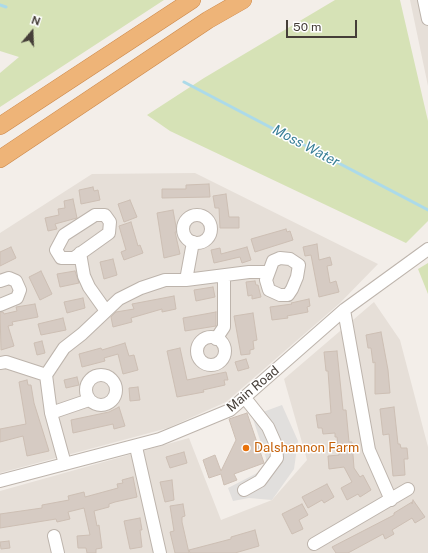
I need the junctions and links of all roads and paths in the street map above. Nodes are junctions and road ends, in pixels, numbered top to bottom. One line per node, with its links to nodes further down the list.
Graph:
1 (192, 0): 5 (highway)
2 (244, 0): 6 (highway)
3 (424, 0): 4 (street)
4 (428, 19)
5 (0, 126)
6 (0, 159)
7 (193, 242): 12 (street)
8 (428, 249): 15 (street, Main Road)
9 (80, 254): 16 (street)
10 (268, 272): 11 (street)
11 (224, 276): 12 (street); 17 (street)
12 (186, 280): 16 (street)
13 (0, 281): 14 (street)
14 (0, 305)
15 (344, 310): 20 (street, Main Road); 28 (street)
16 (106, 311): 19 (street)
17 (216, 339)
18 (0, 363): 19 (street)
19 (46, 375): 22 (street)
20 (245, 398): 23 (street, Main Road); 27 (street)
21 (89, 400): 22 (street)
22 (51, 413): 24 (street)
23 (136, 447): 24 (street, Main Road); 32 (street)
24 (65, 464): 25 (street, Main Road)
25 (0, 481)
26 (408, 489): 28 (street)
27 (244, 490)
28 (391, 500): 30 (street)
29 (54, 536): 31 (street)
30 (314, 544)
31 (58, 553)
32 (160, 553)

